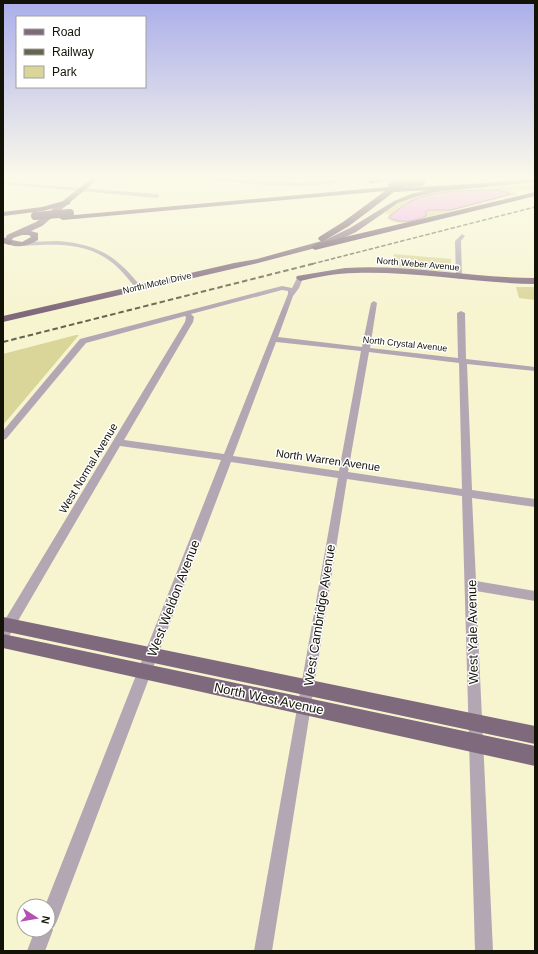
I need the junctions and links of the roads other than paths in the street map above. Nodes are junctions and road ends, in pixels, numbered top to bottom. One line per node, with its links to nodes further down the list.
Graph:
1 (32, 223): 6 (main road)
2 (34, 223): 7 (main road)
3 (351, 223): 12 (highway)
4 (364, 223): 12 (main road, North Motel Drive)
5 (411, 223): 12 (highway)
6 (21, 233): 7 (main road); 9 (main road)
7 (35, 235): 10 (street); 11 (main road)
8 (462, 236): 13 (street)
9 (6, 241): 11 (main road)
10 (55, 243): 11 (street); 16 (street)
11 (23, 244)
12 (313, 245): 16 (main road, North Motel Drive)
13 (459, 277): 14 (main road, North Weber Avenue); 15 (main road, North Weber Avenue)
14 (300, 278): 17 (street, West Weldon Avenue)
15 (535, 281)
16 (138, 287): 21 (main road, North Motel Drive)
17 (291, 293): 20 (street); 22 (street, West Weldon Avenue)
18 (374, 303): 23 (street, West Cambridge Avenue)
19 (461, 313): 24 (street, West Yale Avenue)
20 (187, 314): 26 (street); 27 (street, West Normal Avenue)
21 (3, 319)
22 (274, 339): 23 (street, North Crystal Avenue); 28 (street, West Weldon Avenue)
23 (366, 350): 24 (street, North Crystal Avenue); 29 (street, West Cambridge Avenue)
24 (463, 361): 25 (street, North Crystal Avenue); 30 (street, West Yale Avenue)
25 (535, 369)
26 (3, 437)
27 (117, 442): 28 (street, North Warren Avenue); 34 (street, West Normal Avenue)
28 (227, 458): 29 (street, North Warren Avenue); 35 (street, West Weldon Avenue)
29 (343, 475): 30 (street, North Warren Avenue); 36 (street, West Cambridge Avenue)
30 (468, 493): 31 (street, North Warren Avenue); 32 (street, West Yale Avenue)
31 (535, 503)
32 (471, 584): 33 (street); 38 (street, West Yale Avenue)
33 (535, 596)
34 (4, 631): 35 (main road, North West Avenue)
35 (148, 663): 36 (main road, North West Avenue); 37 (main road, North West Avenue); 42 (street, West Weldon Avenue)
36 (307, 687): 37 (street, West Cambridge Avenue); 38 (main road, North West Avenue)
37 (304, 706): 40 (main road, North West Avenue); 45 (street, West Cambridge Avenue)
38 (474, 722): 39 (main road, North West Avenue); 40 (street, West Yale Avenue)
39 (535, 734)
40 (474, 742): 41 (main road, North West Avenue); 46 (street, West Yale Avenue)
41 (535, 756)
42 (56, 900)
43 (41, 938): 44 (street)
44 (36, 951)
45 (263, 951)
46 (484, 951)

